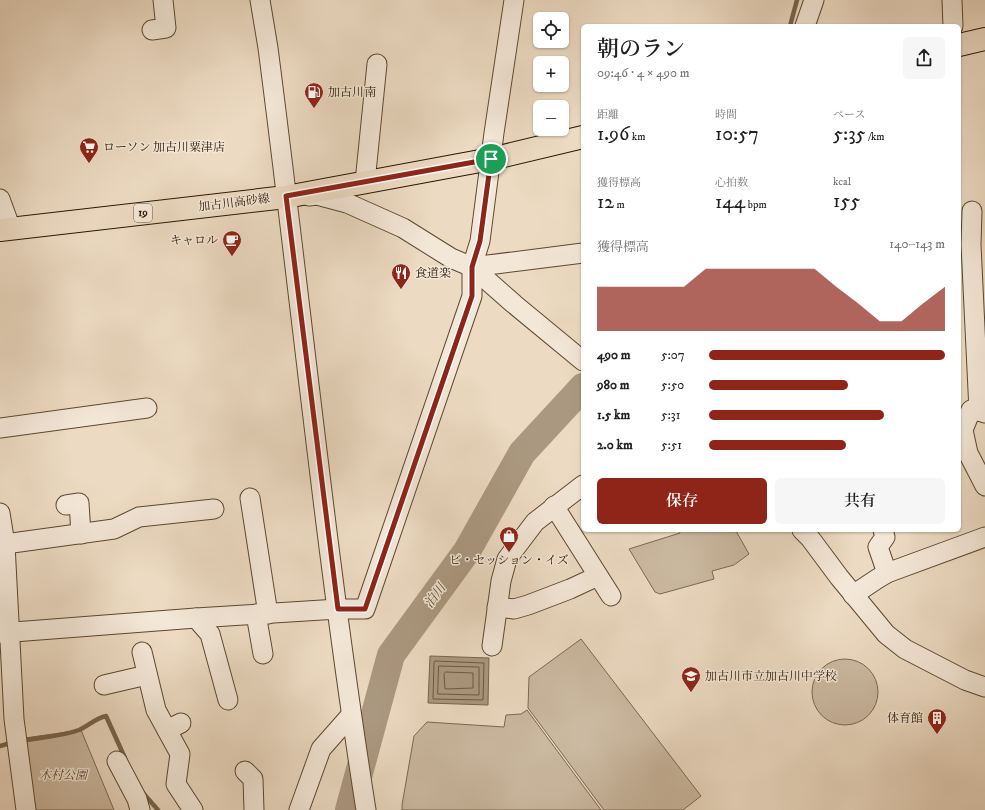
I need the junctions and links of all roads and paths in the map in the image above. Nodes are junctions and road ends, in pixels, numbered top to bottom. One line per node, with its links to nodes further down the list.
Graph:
1 (163, 0): 8 (street)
2 (260, 0): 15 (street)
3 (514, 0): 13 (street)
4 (814, 0): 6 (street)
5 (952, 0): 7 (street)
6 (806, 24)
7 (953, 24)
8 (152, 30)
9 (985, 39): 10 (main road)
10 (961, 45)
11 (377, 64): 14 (street)
12 (581, 137): 13 (main road, 加古川高砂線 / 19)
13 (491, 159): 14 (main road, 加古川高砂線 / 19); 20 (street)
14 (365, 182): 15 (main road, 加古川高砂線 / 19)
15 (286, 196): 18 (main road, 加古川高砂線 / 19); 20 (street); 44 (street)
16 (0, 199): 18 (street)
17 (972, 211): 21 (street)
18 (5, 230)
19 (581, 253): 20 (street)
20 (472, 267): 22 (street); 44 (street)
21 (981, 355): 24 (street)
22 (581, 359)
23 (147, 408): 25 (street)
24 (982, 412): 26 (street)
25 (0, 428)
26 (961, 430): 28 (street)
27 (581, 486): 31 (street)
28 (985, 486)
29 (250, 498): 45 (street)
30 (66, 505): 36 (street)
31 (554, 506): 40 (street); 43 (street)
32 (214, 509): 36 (street)
33 (0, 516): 38 (street)
34 (804, 532): 41 (street)
35 (883, 532): 39 (street)
36 (81, 534): 38 (street)
37 (985, 537): 39 (street)
38 (5, 544): 47 (street)
39 (887, 573): 41 (street)
40 (598, 576): 42 (street); 43 (street)
41 (853, 595): 53 (street)
42 (611, 596)
43 (497, 607): 48 (street)
44 (338, 609): 45 (street); 55 (street)
45 (262, 614): 46 (street); 50 (street)
46 (196, 618): 47 (street); 54 (street)
47 (5, 633): 56 (street)
48 (492, 646)
49 (142, 652): 51 (street)
50 (263, 654)
51 (147, 674): 52 (street); 61 (street)
52 (104, 685)
53 (985, 687)
54 (228, 700)
55 (351, 715): 63 (street); 64 (street)
56 (7, 720): 59 (street)
57 (117, 761): 60 (street)
58 (245, 771): 62 (street)
59 (26, 810)
60 (140, 810)
61 (193, 810)
62 (254, 810)
63 (299, 810)
64 (366, 810)

